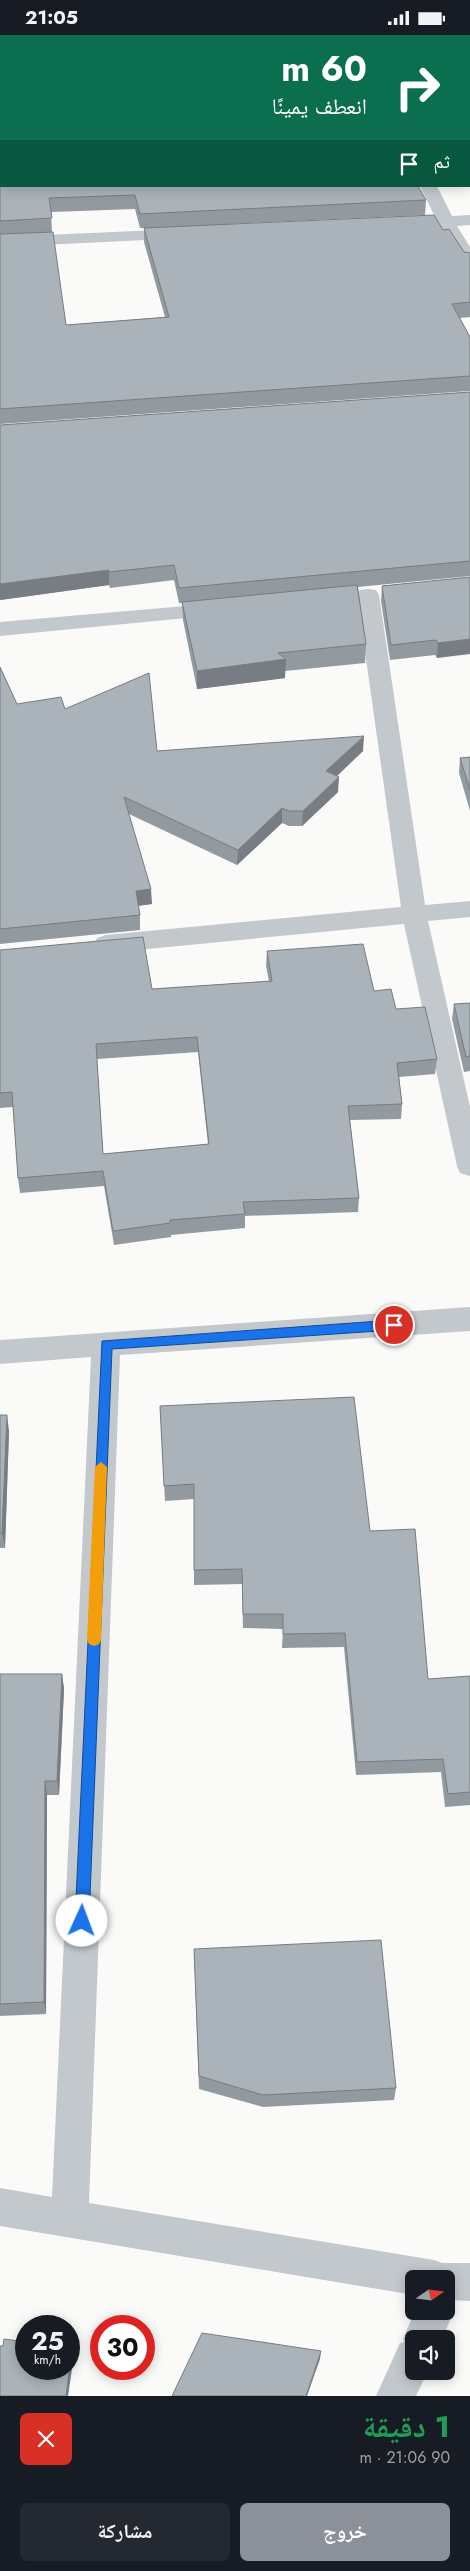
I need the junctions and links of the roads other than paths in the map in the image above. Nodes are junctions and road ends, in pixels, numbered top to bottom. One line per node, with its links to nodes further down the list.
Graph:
1 (429, 187): 3 (street)
2 (470, 220): 3 (street)
3 (446, 221): 4 (street); 7 (street)
4 (386, 224)
5 (198, 233): 6 (street)
6 (0, 242)
7 (470, 261)
8 (367, 595): 12 (street)
9 (238, 607): 10 (street)
10 (0, 629)
11 (470, 909): 12 (street)
12 (414, 914): 13 (street); 14 (street)
13 (79, 947)
14 (470, 1166)
15 (470, 1319): 16 (street)
16 (106, 1345): 17 (street); 19 (street)
17 (0, 1352)
18 (0, 2207): 19 (street)
19 (70, 2219): 20 (street)
20 (405, 2279)
21 (405, 2376): 22 (street)
22 (396, 2396)

